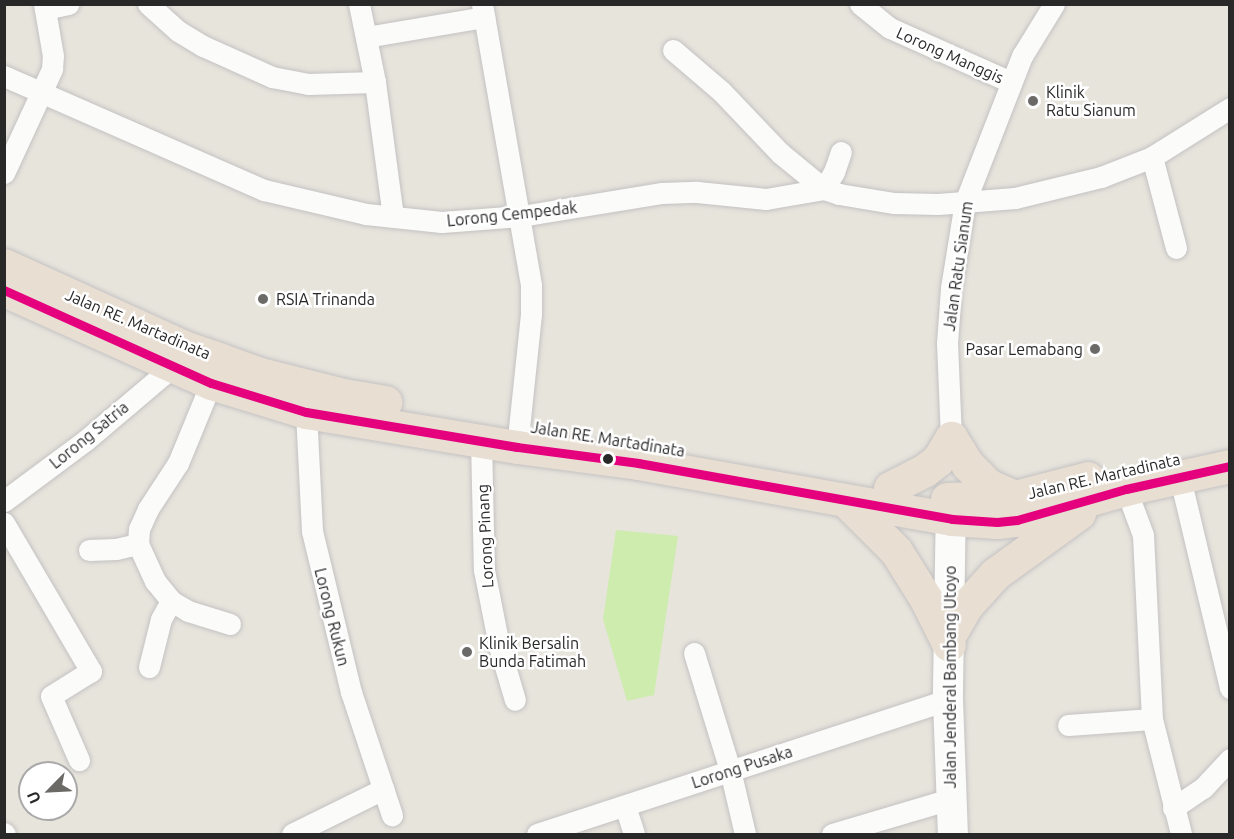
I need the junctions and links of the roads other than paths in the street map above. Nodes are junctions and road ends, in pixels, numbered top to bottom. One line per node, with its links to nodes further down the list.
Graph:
1 (68, 4): 6 (street)
2 (148, 4): 11 (street)
3 (359, 4): 8 (street)
4 (860, 4): 12 (street, Lorong Manggis)
5 (1054, 4): 12 (street, Jalan Ratu Sianum)
6 (45, 7): 13 (street)
7 (483, 10): 8 (street); 20 (street)
8 (366, 37): 11 (street)
9 (673, 50): 18 (street)
10 (4, 76): 13 (street, Lorong Cempedak)
11 (375, 82): 21 (street)
12 (1011, 82): 19 (street, Jalan Ratu Sianum)
13 (42, 92): 17 (street); 21 (street, Lorong Cempedak)
14 (1230, 108): 16 (street, Lorong Cempedak)
15 (841, 152): 18 (street)
16 (1152, 157): 19 (street, Lorong Cempedak); 22 (street)
17 (4, 173)
18 (824, 189): 19 (street, Lorong Cempedak); 20 (street, Lorong Cempedak)
19 (965, 202): 29 (street, Jalan Ratu Sianum)
20 (521, 216): 21 (street, Lorong Cempedak); 28 (street)
21 (393, 217)
22 (1176, 248)
23 (4, 265): 28 (highway, Jalan RE. Martadinata)
24 (4, 290): 25 (highway)
25 (172, 367): 26 (highway); 36 (street, Lorong Satria)
26 (211, 383): 27 (highway); 40 (street)
27 (306, 412): 30 (highway); 55 (street, Lorong Rukun)
28 (518, 436): 30 (highway); 33 (highway, Jalan RE. Martadinata); 37 (highway)
29 (951, 438): 33 (highway); 35 (highway)
30 (481, 441): 48 (street, Lorong Pinang)
31 (1225, 460): 32 (highway); 35 (highway, Jalan RE. Martadinata)
32 (1180, 478): 34 (highway); 47 (street)
33 (890, 488): 38 (highway, Jalan RE. Martadinata)
34 (1116, 492): 38 (highway); 44 (highway); 50 (street)
35 (1016, 497): 38 (highway, Jalan RE. Martadinata)
36 (4, 501)
37 (847, 502): 38 (highway); 44 (highway)
38 (952, 509): 44 (street, Jalan Jenderal Bambang Utoyo)
39 (4, 523): 53 (street)
40 (138, 544): 41 (street); 42 (street)
41 (89, 550)
42 (171, 602): 43 (street); 46 (street)
43 (230, 624)
44 (950, 640): 49 (street, Jalan Jenderal Bambang Utoyo)
45 (694, 653): 54 (street)
46 (149, 667)
47 (1230, 688)
48 (515, 700)
49 (948, 700): 54 (street, Lorong Pusaka); 56 (street, Jalan Jenderal Bambang Utoyo)
50 (1152, 719): 51 (street); 58 (street)
51 (1068, 725)
52 (1230, 759): 58 (street)
53 (79, 760)
54 (730, 770): 57 (street, Lorong Pusaka); 63 (street)
55 (383, 789): 59 (street, Lorong Rukun); 60 (street)
56 (950, 799): 64 (street); 65 (street, Jalan Jenderal Bambang Utoyo)
57 (625, 806): 61 (street, Lorong Pusaka); 62 (street)
58 (1173, 808): 66 (street)
59 (392, 815)
60 (292, 834)
61 (537, 834)
62 (634, 834)
63 (745, 834)
64 (831, 834)
65 (953, 834)
66 (1181, 834)

